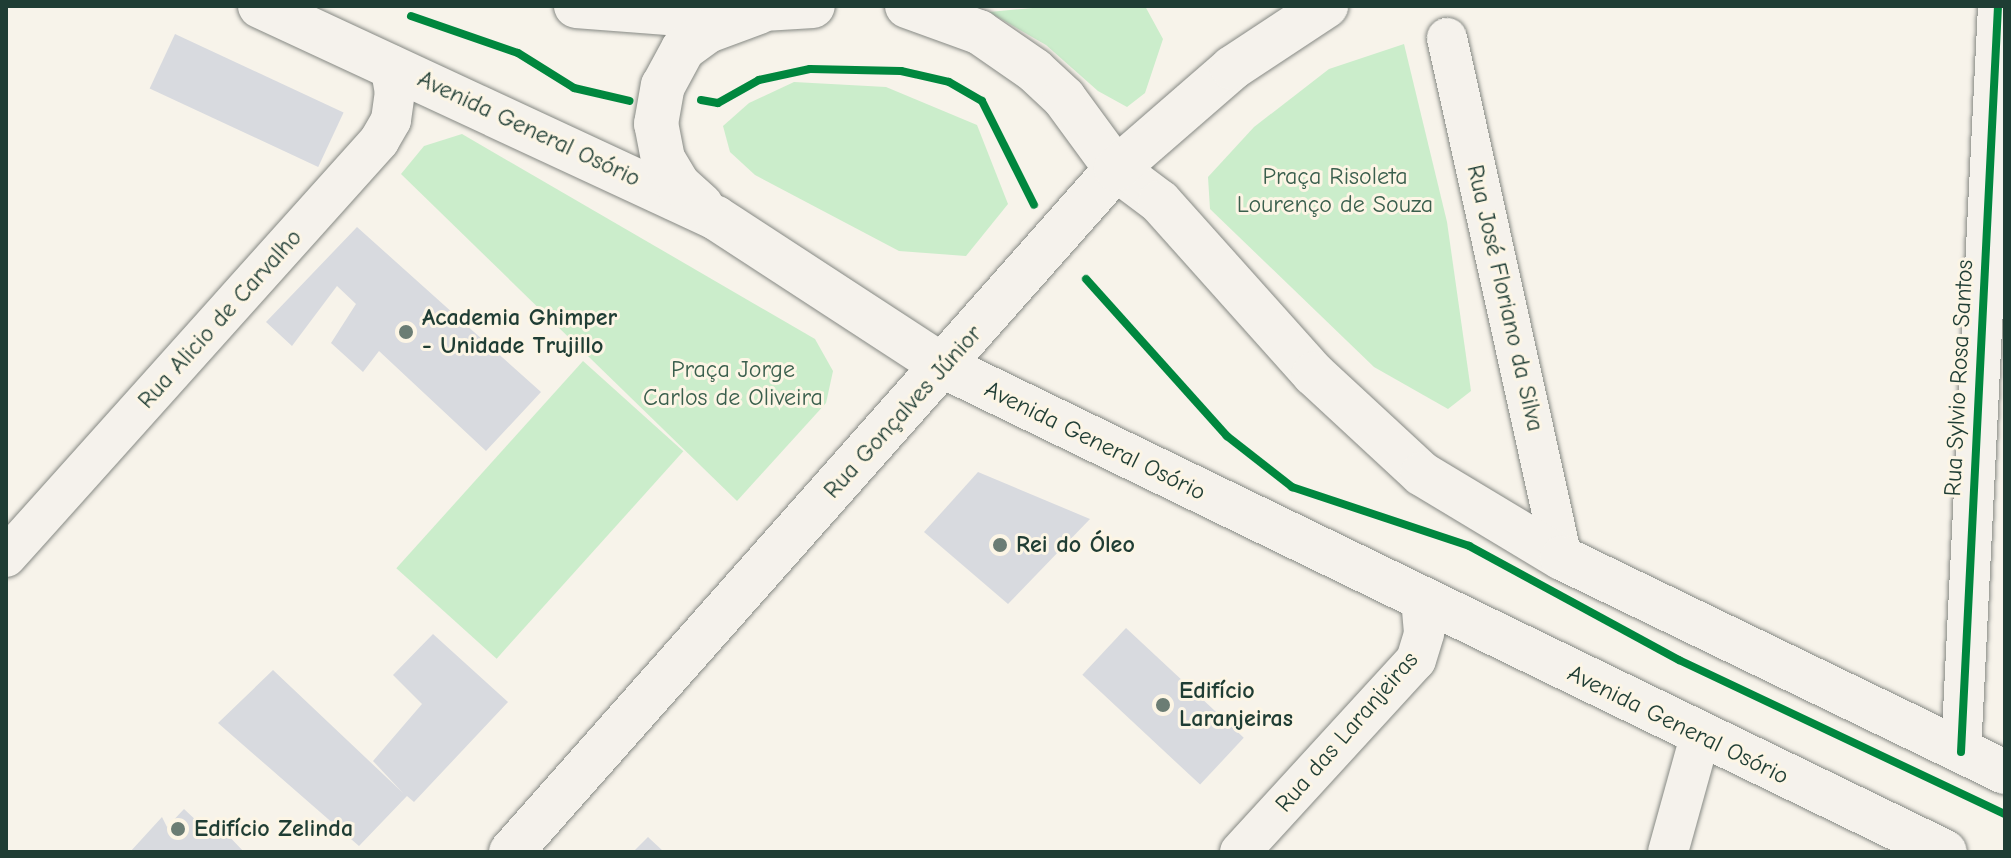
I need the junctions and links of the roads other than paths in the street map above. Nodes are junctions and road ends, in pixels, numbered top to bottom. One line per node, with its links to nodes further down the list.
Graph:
1 (260, 6): 9 (main road, Avenida General Osório)
2 (576, 6): 7 (main road)
3 (813, 6): 7 (main road)
4 (907, 6): 10 (main road)
5 (1326, 6): 10 (main road, Rua Gonçalves Júnior)
6 (1998, 6): 17 (street, Rua Sylvio Rosa Santos)
7 (759, 12): 11 (main road)
8 (1447, 38): 14 (street, Rua José Floriano da Silva)
9 (390, 64): 11 (main road, Avenida General Osório); 13 (street, Rua Alicio de Carvalho)
10 (1116, 169): 12 (main road, Rua Gonçalves Júnior); 14 (main road)
11 (716, 218): 12 (main road, Avenida General Osório)
12 (945, 367): 15 (main road, Avenida General Osório); 19 (main road, Rua Gonçalves Júnior)
13 (6, 557)
14 (1562, 558): 17 (main road)
15 (1421, 600): 16 (main road, Avenida General Osório); 20 (street, Rua das Laranjeiras)
16 (1700, 737): 21 (street); 22 (main road, Avenida General Osório)
17 (1961, 752): 18 (main road)
18 (2005, 772)
19 (511, 852)
20 (1240, 852)
21 (1668, 852)
22 (1945, 852)

